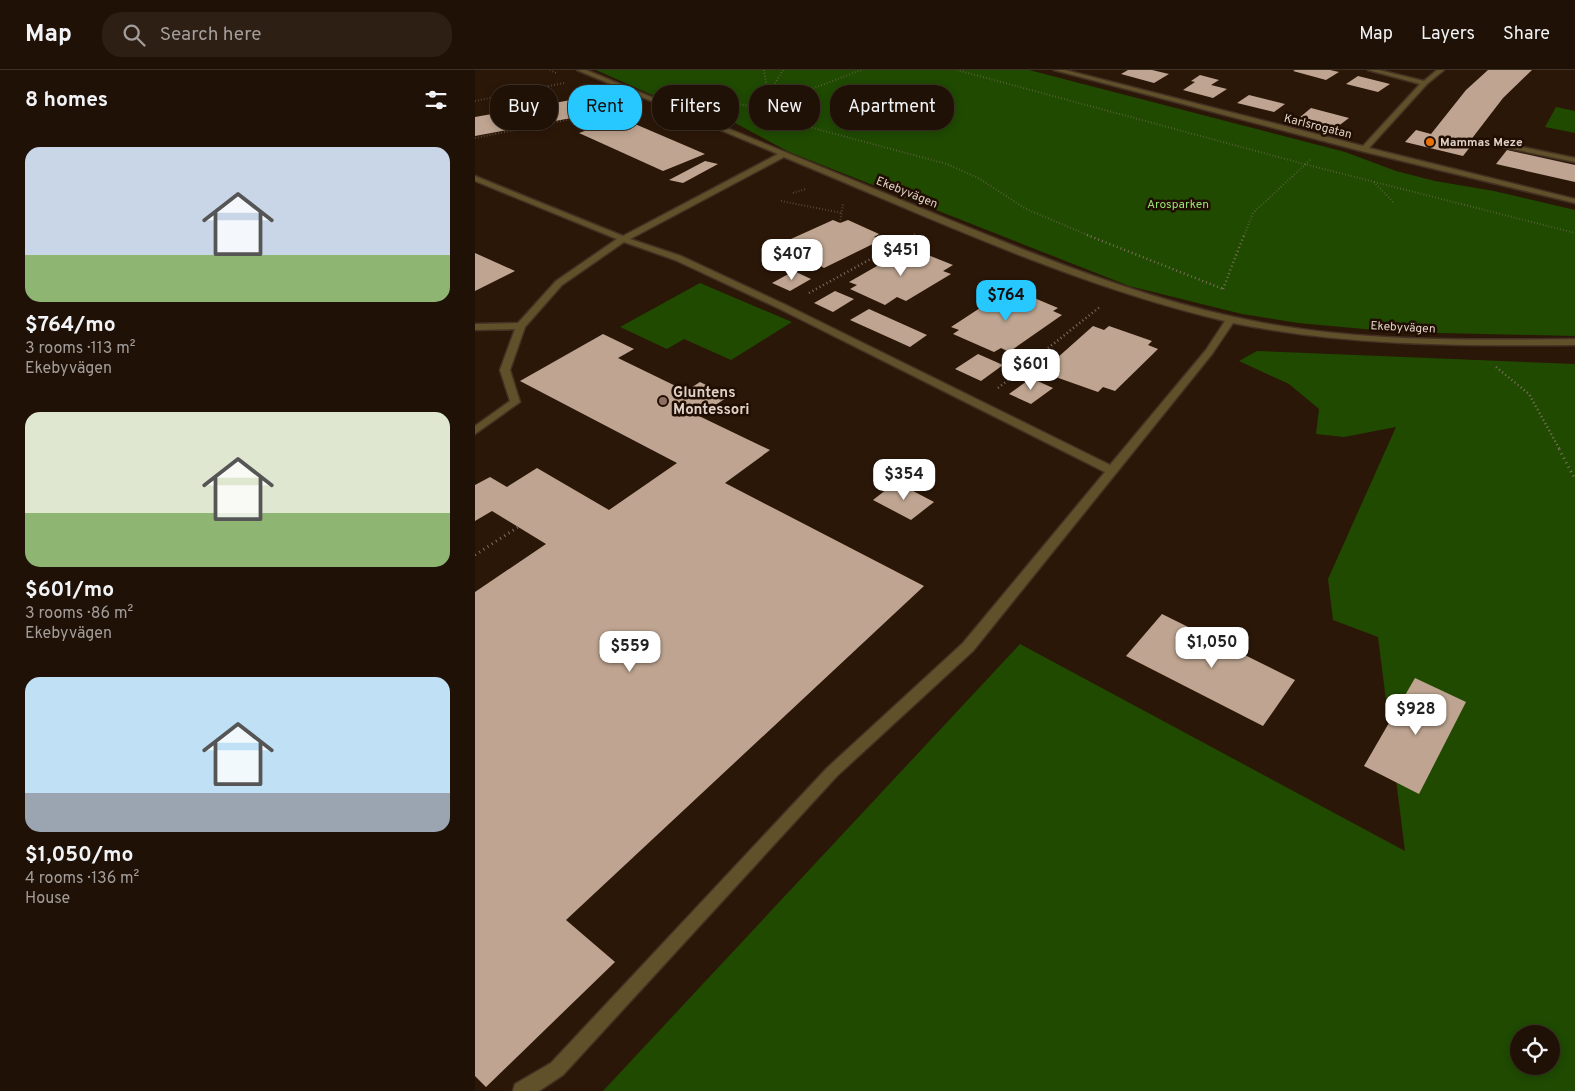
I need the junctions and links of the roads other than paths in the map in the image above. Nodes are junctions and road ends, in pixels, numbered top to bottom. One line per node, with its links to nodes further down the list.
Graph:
1 (580, 70): 8 (street, Ekebyvägen)
2 (1057, 70): 7 (street, Karlsrogatan)
3 (1371, 70): 5 (street)
4 (1441, 70): 5 (street)
5 (1425, 83): 7 (street)
6 (1506, 145): 9 (street)
7 (1364, 149): 11 (street, Karlsrogatan)
8 (782, 155): 12 (street); 13 (street, Ekebyvägen)
9 (1575, 160)
10 (475, 178): 12 (street)
11 (1575, 200)
12 (623, 239): 14 (street); 18 (street)
13 (1231, 318): 16 (street, Ekebyvägen); 18 (street)
14 (521, 326): 15 (street); 17 (street)
15 (475, 327)
16 (1575, 342)
17 (475, 431)
18 (1111, 470): 19 (street)
19 (522, 1091)

